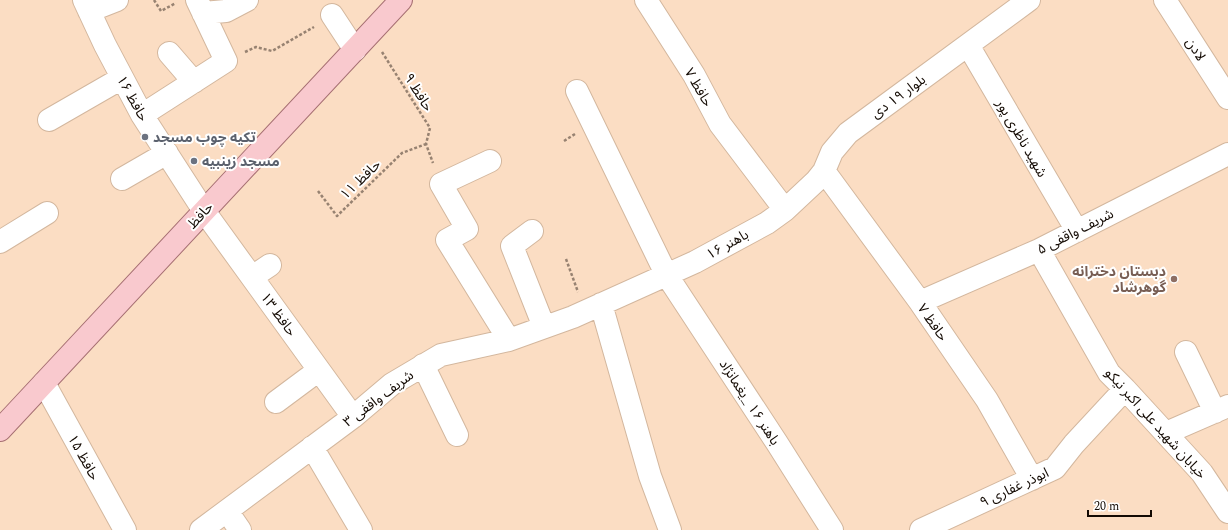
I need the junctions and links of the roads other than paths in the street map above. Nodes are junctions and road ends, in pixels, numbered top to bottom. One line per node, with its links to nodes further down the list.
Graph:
1 (117, 0): 7 (street)
2 (247, 0): 8 (street)
3 (401, 0): 11 (main road, حافظ)
4 (646, 0): 24 (street, حافظ ۷)
5 (1029, 0): 10 (street, بلوار ۱۹ دی)
6 (1165, 0): 16 (street, لادن)
7 (87, 6): 13 (street, حافظ ۱۶)
8 (200, 7): 14 (street)
9 (332, 15): 11 (street)
10 (968, 45): 22 (street, بلوار ۱۹ دی); 28 (street, شهید ناظری پور)
11 (355, 50): 25 (main road, حافظ)
12 (169, 52): 14 (street)
13 (122, 78): 17 (street, حافظ ۱۶); 18 (street)
14 (194, 82): 17 (street)
15 (577, 91): 31 (street, باهنر ۱۶ _یغمانژاد)
16 (1228, 98)
17 (142, 115): 19 (street, حافظ ۱۶)
18 (49, 120)
19 (167, 153): 23 (street); 25 (street, حافظ ۱۶)
20 (1228, 154): 28 (street, شریف واقفی ۵)
21 (490, 160): 35 (street)
22 (824, 171): 24 (street, بلوار ۱۹ دی); 32 (street, حافظ ۷)
23 (122, 179)
24 (785, 210): 31 (street, باهنر ۱۶)
25 (204, 211): 38 (street, حافظ ۱۳); 39 (main road, حافظ)
26 (47, 213): 29 (street)
27 (532, 231): 34 (street)
28 (1077, 231): 30 (street, شریف واقفی ۵)
29 (0, 242)
30 (1039, 250): 32 (street, شریف واقفی ۵); 40 (street, خیابان شهید علی اکبر نیکو)
31 (666, 274): 33 (street, شریف واقفی ۳); 56 (street, باهنر ۱۶ _یغمانژاد)
32 (920, 302): 48 (street, حافظ ۷)
33 (593, 308): 34 (street, شریف واقفی ۳); 55 (street)
34 (544, 328): 35 (street, شریف واقفی ۳)
35 (509, 340): 37 (street, شریف واقفی ۳)
36 (1186, 352): 42 (street)
37 (423, 365): 43 (street, شریف واقفی ۳); 46 (street)
38 (319, 370): 41 (street); 43 (street, حافظ ۱۳)
39 (44, 383): 44 (main road, حافظ); 51 (street, حافظ ۱۵)
40 (1125, 389): 45 (street, خیابان شهید علی اکبر نیکو); 48 (street, ابوذر غفاری ۹)
41 (276, 402)
42 (1221, 409): 45 (street)
43 (353, 417): 47 (street, شریف واقفی ۳)
44 (0, 430)
45 (1166, 433): 50 (street, خیابان شهید علی اکبر نیکو)
46 (457, 435)
47 (312, 447): 49 (street, شریف واقفی ۳); 54 (street)
48 (1032, 478): 57 (street, ابوذر غفاری ۹)
49 (227, 511): 52 (street, شریف واقفی ۳); 53 (street)
50 (1228, 512)
51 (125, 530)
52 (201, 530)
53 (240, 530)
54 (361, 530)
55 (670, 530)
56 (832, 530)
57 (921, 530)

